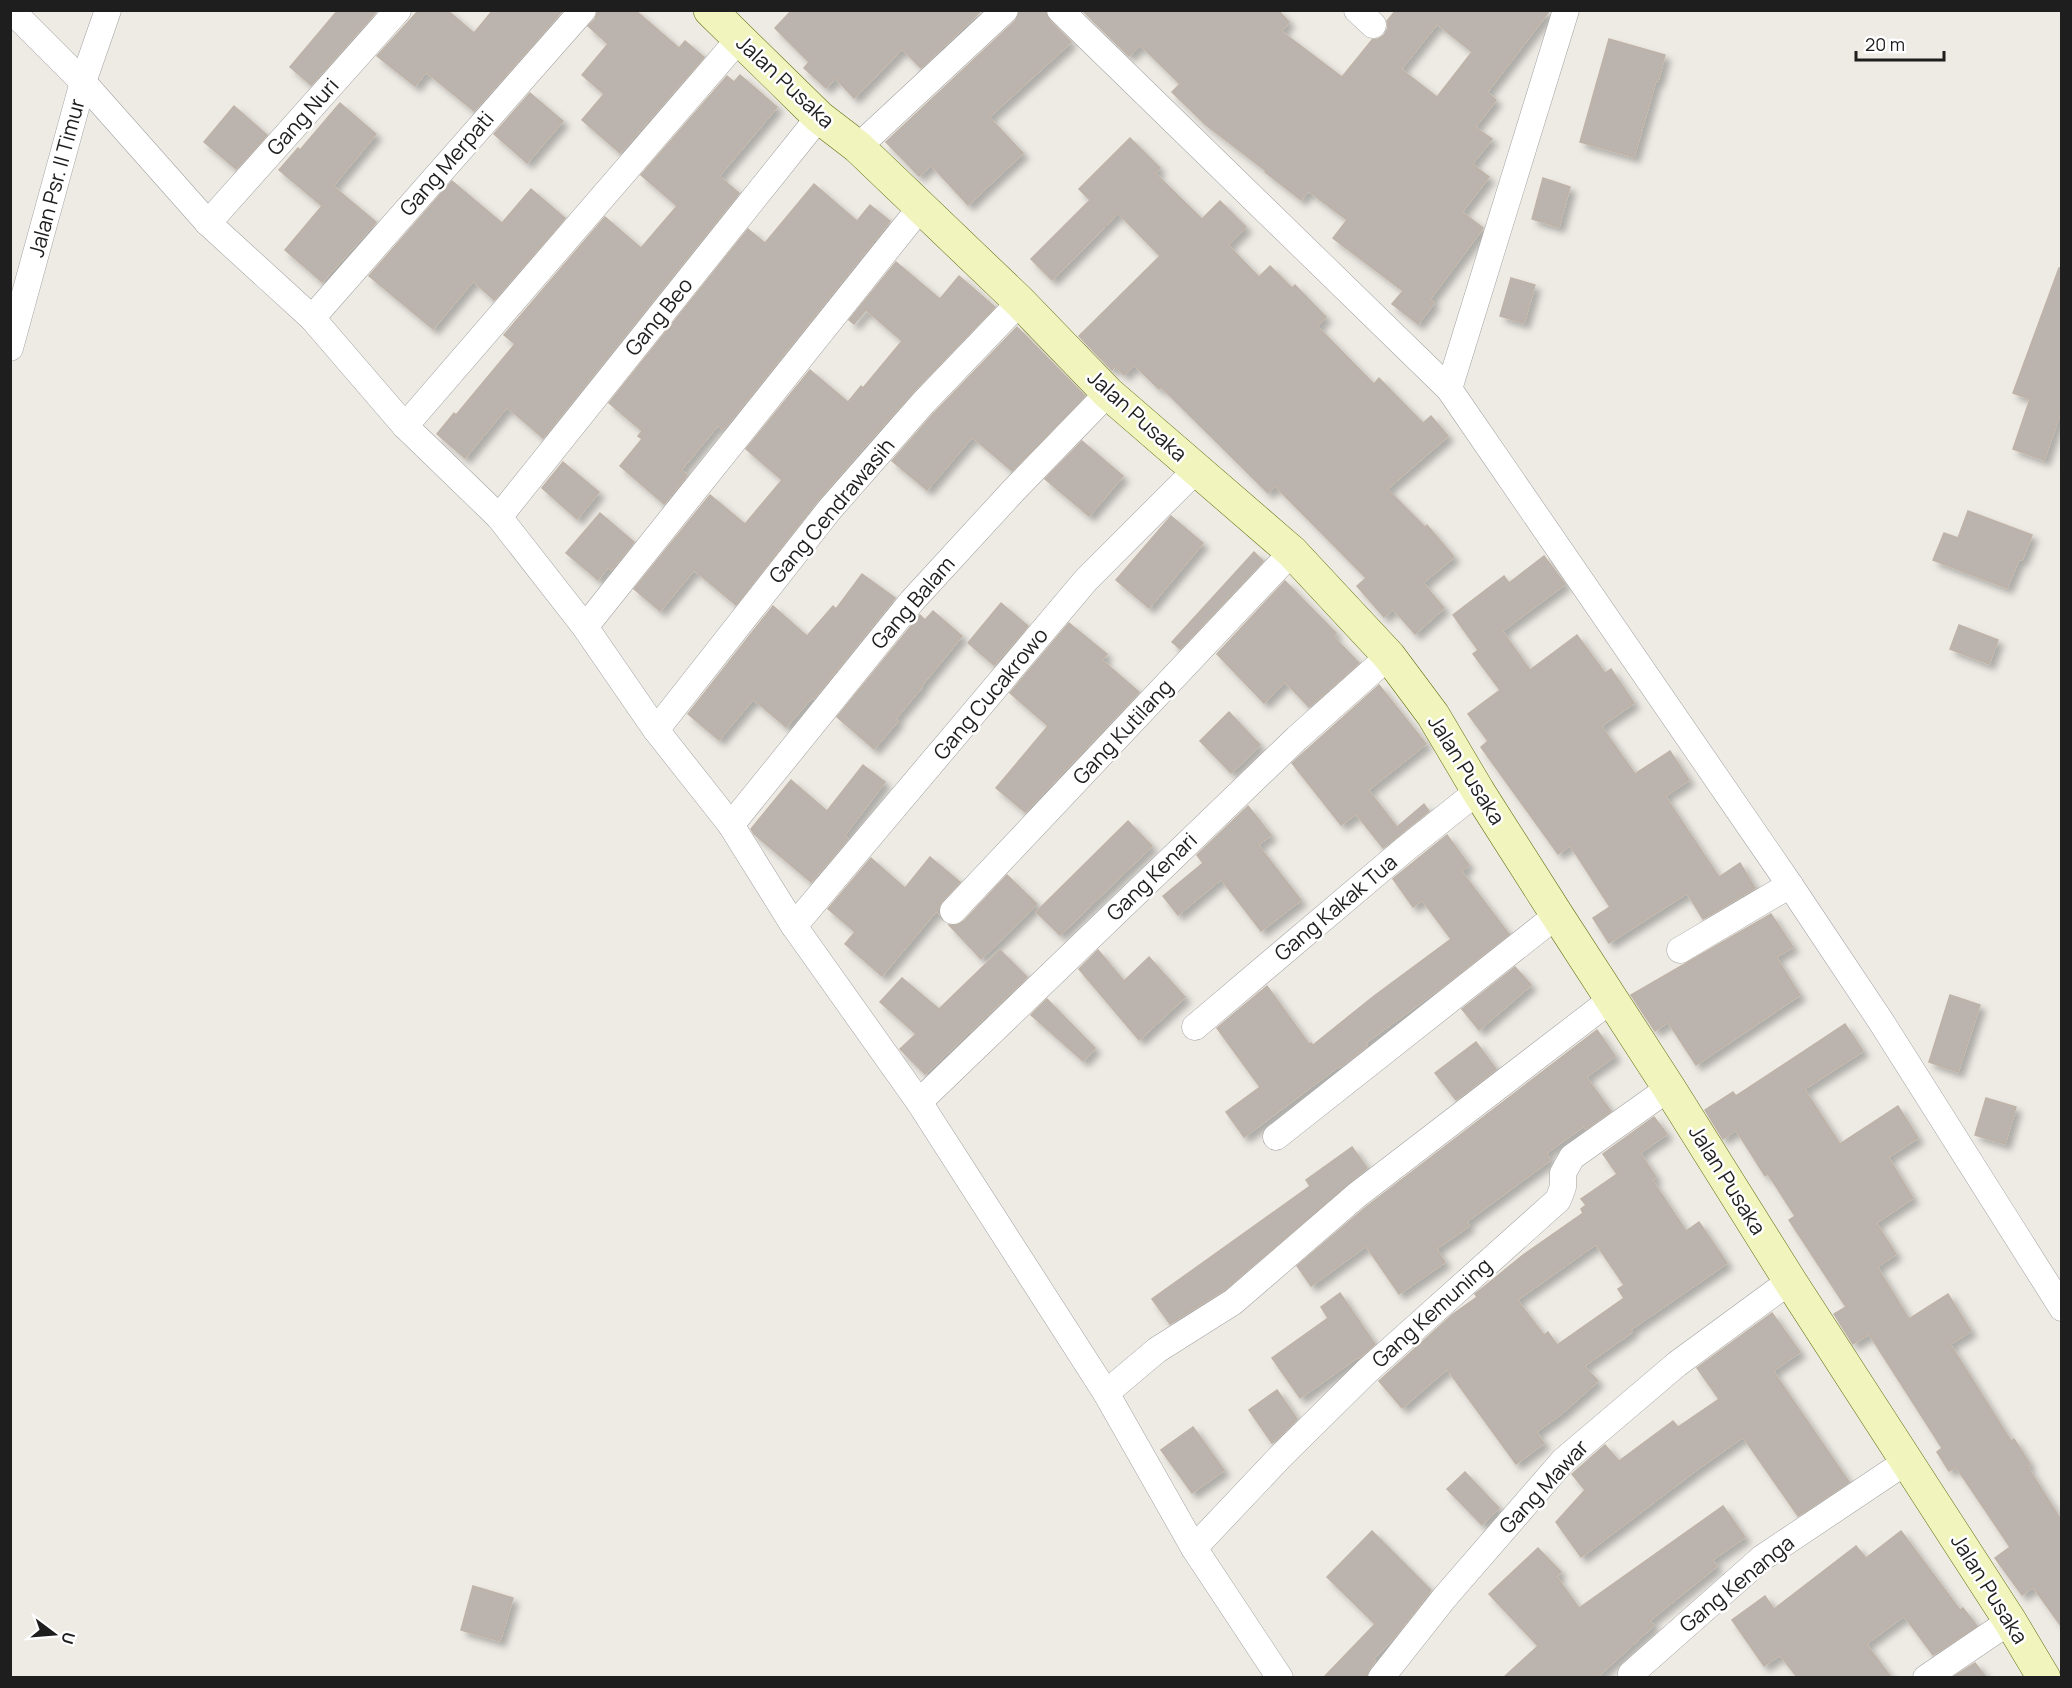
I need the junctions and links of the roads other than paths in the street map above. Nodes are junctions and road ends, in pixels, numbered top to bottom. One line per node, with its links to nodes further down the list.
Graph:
1 (11, 10): 10 (street)
2 (108, 10): 10 (street, Jalan Psr. II Timur)
3 (398, 10): 14 (street, Gang Nuri)
4 (583, 10): 16 (street, Gang Merpati)
5 (710, 10): 9 (main road, Jalan Pusaka)
6 (1005, 10): 12 (street)
7 (1060, 10): 18 (street)
8 (1566, 10): 18 (street)
9 (739, 39): 11 (main road, Jalan Pusaka); 20 (street)
10 (83, 82): 14 (street); 17 (street, Jalan Psr. II Timur)
11 (819, 117): 12 (main road, Jalan Pusaka); 22 (street, Gang Beo)
12 (858, 147): 13 (main road, Jalan Pusaka)
13 (920, 208): 15 (main road, Jalan Pusaka); 24 (street)
14 (208, 223): 16 (street)
15 (1020, 302): 19 (main road, Jalan Pusaka); 26 (street, Gang Cendrawasih)
16 (312, 318): 20 (street)
17 (10, 348)
18 (1449, 389): 29 (street)
19 (1108, 393): 21 (main road, Jalan Pusaka); 28 (street, Gang Balam)
20 (405, 426): 22 (street)
21 (1196, 470): 23 (main road, Jalan Pusaka); 32 (street, Gang Cucakrowo)
22 (499, 517): 24 (street)
23 (1292, 552): 25 (main road, Jalan Pusaka); 30 (street, Gang Kutilang)
24 (585, 627): 26 (street)
25 (1389, 656): 27 (main road, Jalan Pusaka); 37 (street, Gang Kenari)
26 (656, 730): 28 (street)
27 (1478, 791): 31 (main road, Jalan Pusaka); 35 (street, Gang Kakak Tua)
28 (731, 825): 32 (street)
29 (1790, 885): 33 (street); 40 (street)
30 (953, 911)
31 (1557, 915): 34 (main road, Jalan Pusaka); 38 (street)
32 (794, 926): 37 (street)
33 (1680, 950)
34 (1612, 999): 36 (main road, Jalan Pusaka); 41 (street)
35 (1196, 1027)
36 (1670, 1088): 39 (main road, Jalan Pusaka); 43 (street, Gang Kemuning)
37 (919, 1102): 41 (street)
38 (1276, 1137)
39 (1790, 1281): 42 (main road, Jalan Pusaka); 47 (street, Gang Mawar)
40 (2061, 1308)
41 (1106, 1393): 43 (street)
42 (1907, 1461): 44 (main road, Jalan Pusaka); 45 (street, Gang Kenanga)
43 (1194, 1548): 46 (street)
44 (2010, 1621): 48 (street); 49 (main road, Jalan Pusaka)
45 (1631, 1674)
46 (1281, 1677)
47 (1381, 1677)
48 (1926, 1677)
49 (2044, 1677)

